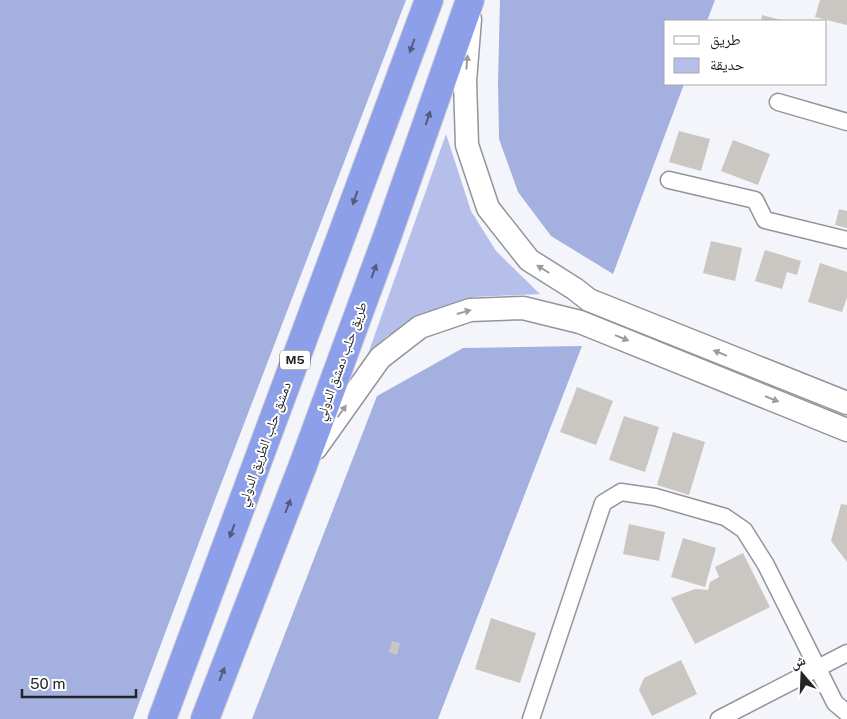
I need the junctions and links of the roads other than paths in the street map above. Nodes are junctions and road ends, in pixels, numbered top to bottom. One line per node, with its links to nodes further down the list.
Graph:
1 (429, 0): 16 (highway, دمشق حلب الطريق الدولي / M5, one-way to 16)
2 (471, 0): 7 (street, one-way to 2); 11 (highway, طريق حلب دمشق الدولي, one-way to 2)
3 (778, 102): 4 (street)
4 (847, 122)
5 (670, 180): 6 (street)
6 (847, 240)
7 (575, 289): 8 (street); 9 (street, one-way to 7)
8 (564, 317): 10 (street, one-way to 10); 11 (street, one-way to 8)
9 (847, 403)
10 (847, 430)
11 (304, 465): 17 (highway, طريق حلب دمشق الدولي, one-way to 11)
12 (847, 653): 13 (street)
13 (818, 668): 14 (street); 15 (street); 18 (street)
14 (847, 713)
15 (739, 714): 19 (street)
16 (162, 719)
17 (205, 719)
18 (531, 719)
19 (719, 719)

